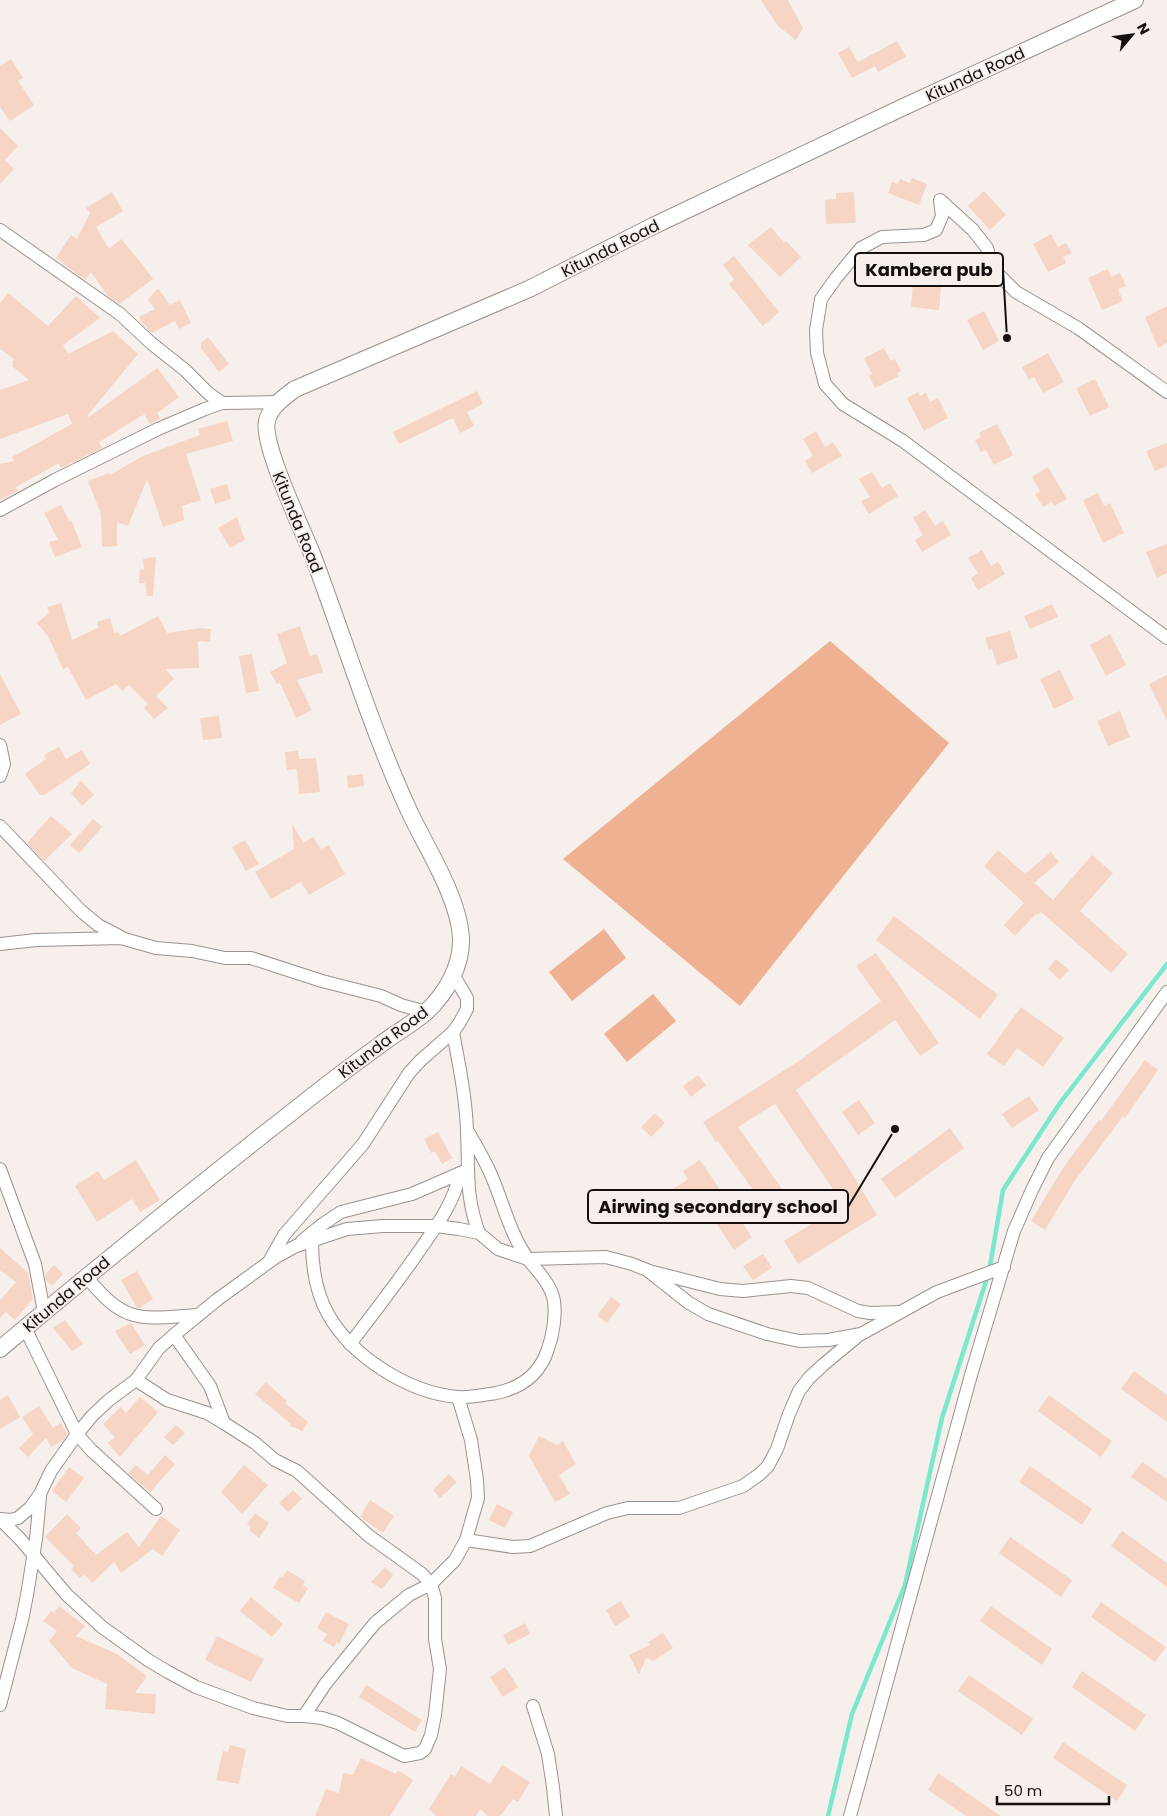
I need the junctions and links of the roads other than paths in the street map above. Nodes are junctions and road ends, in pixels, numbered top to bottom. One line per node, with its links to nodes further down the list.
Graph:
1 (1135, 0): 4 (street, Kitunda Road)
2 (0, 230): 5 (street)
3 (1167, 392): 7 (street)
4 (278, 402): 5 (street); 13 (street, Kitunda Road)
5 (222, 404): 6 (street)
6 (0, 510)
7 (1167, 638)
8 (0, 745): 9 (street)
9 (0, 776)
10 (0, 826): 11 (street)
11 (121, 938): 12 (street); 15 (street)
12 (0, 944)
13 (454, 976): 15 (street, Kitunda Road); 16 (street)
14 (1167, 992): 26 (street)
15 (426, 1012): 28 (street, Kitunda Road)
16 (452, 1032): 17 (street); 25 (street)
17 (467, 1130): 19 (street); 24 (street)
18 (0, 1170): 29 (street)
19 (463, 1171): 20 (street); 21 (street); 23 (street)
20 (436, 1226): 21 (street); 22 (street); 35 (street)
21 (479, 1233): 24 (street)
22 (312, 1241): 23 (street); 35 (street)
23 (296, 1246): 25 (street)
24 (528, 1259): 27 (street); 38 (street)
25 (268, 1263): 31 (street)
26 (1004, 1267): 30 (street); 51 (street)
27 (647, 1270): 30 (street); 33 (street)
28 (86, 1276): 29 (street, Kitunda Road); 31 (street)
29 (44, 1312): 32 (street, Kitunda Road)
30 (900, 1312): 33 (street)
31 (197, 1315): 34 (street)
32 (25, 1328): 36 (street, Kitunda Road); 40 (street)
33 (861, 1334): 44 (street)
34 (174, 1335): 37 (street); 39 (street)
35 (350, 1344): 38 (street)
36 (0, 1350)
37 (136, 1380): 39 (street); 40 (street)
38 (458, 1397): 44 (street)
39 (224, 1422): 46 (street)
40 (77, 1434): 41 (street); 42 (street)
41 (40, 1494): 43 (street); 45 (street)
42 (156, 1509)
43 (0, 1519): 45 (street)
44 (466, 1540): 46 (street)
45 (33, 1555): 47 (street); 49 (street)
46 (431, 1584): 49 (street); 49 (street)
47 (0, 1705)
48 (533, 1706): 50 (street)
49 (304, 1716)
50 (556, 1816)
51 (850, 1816)

